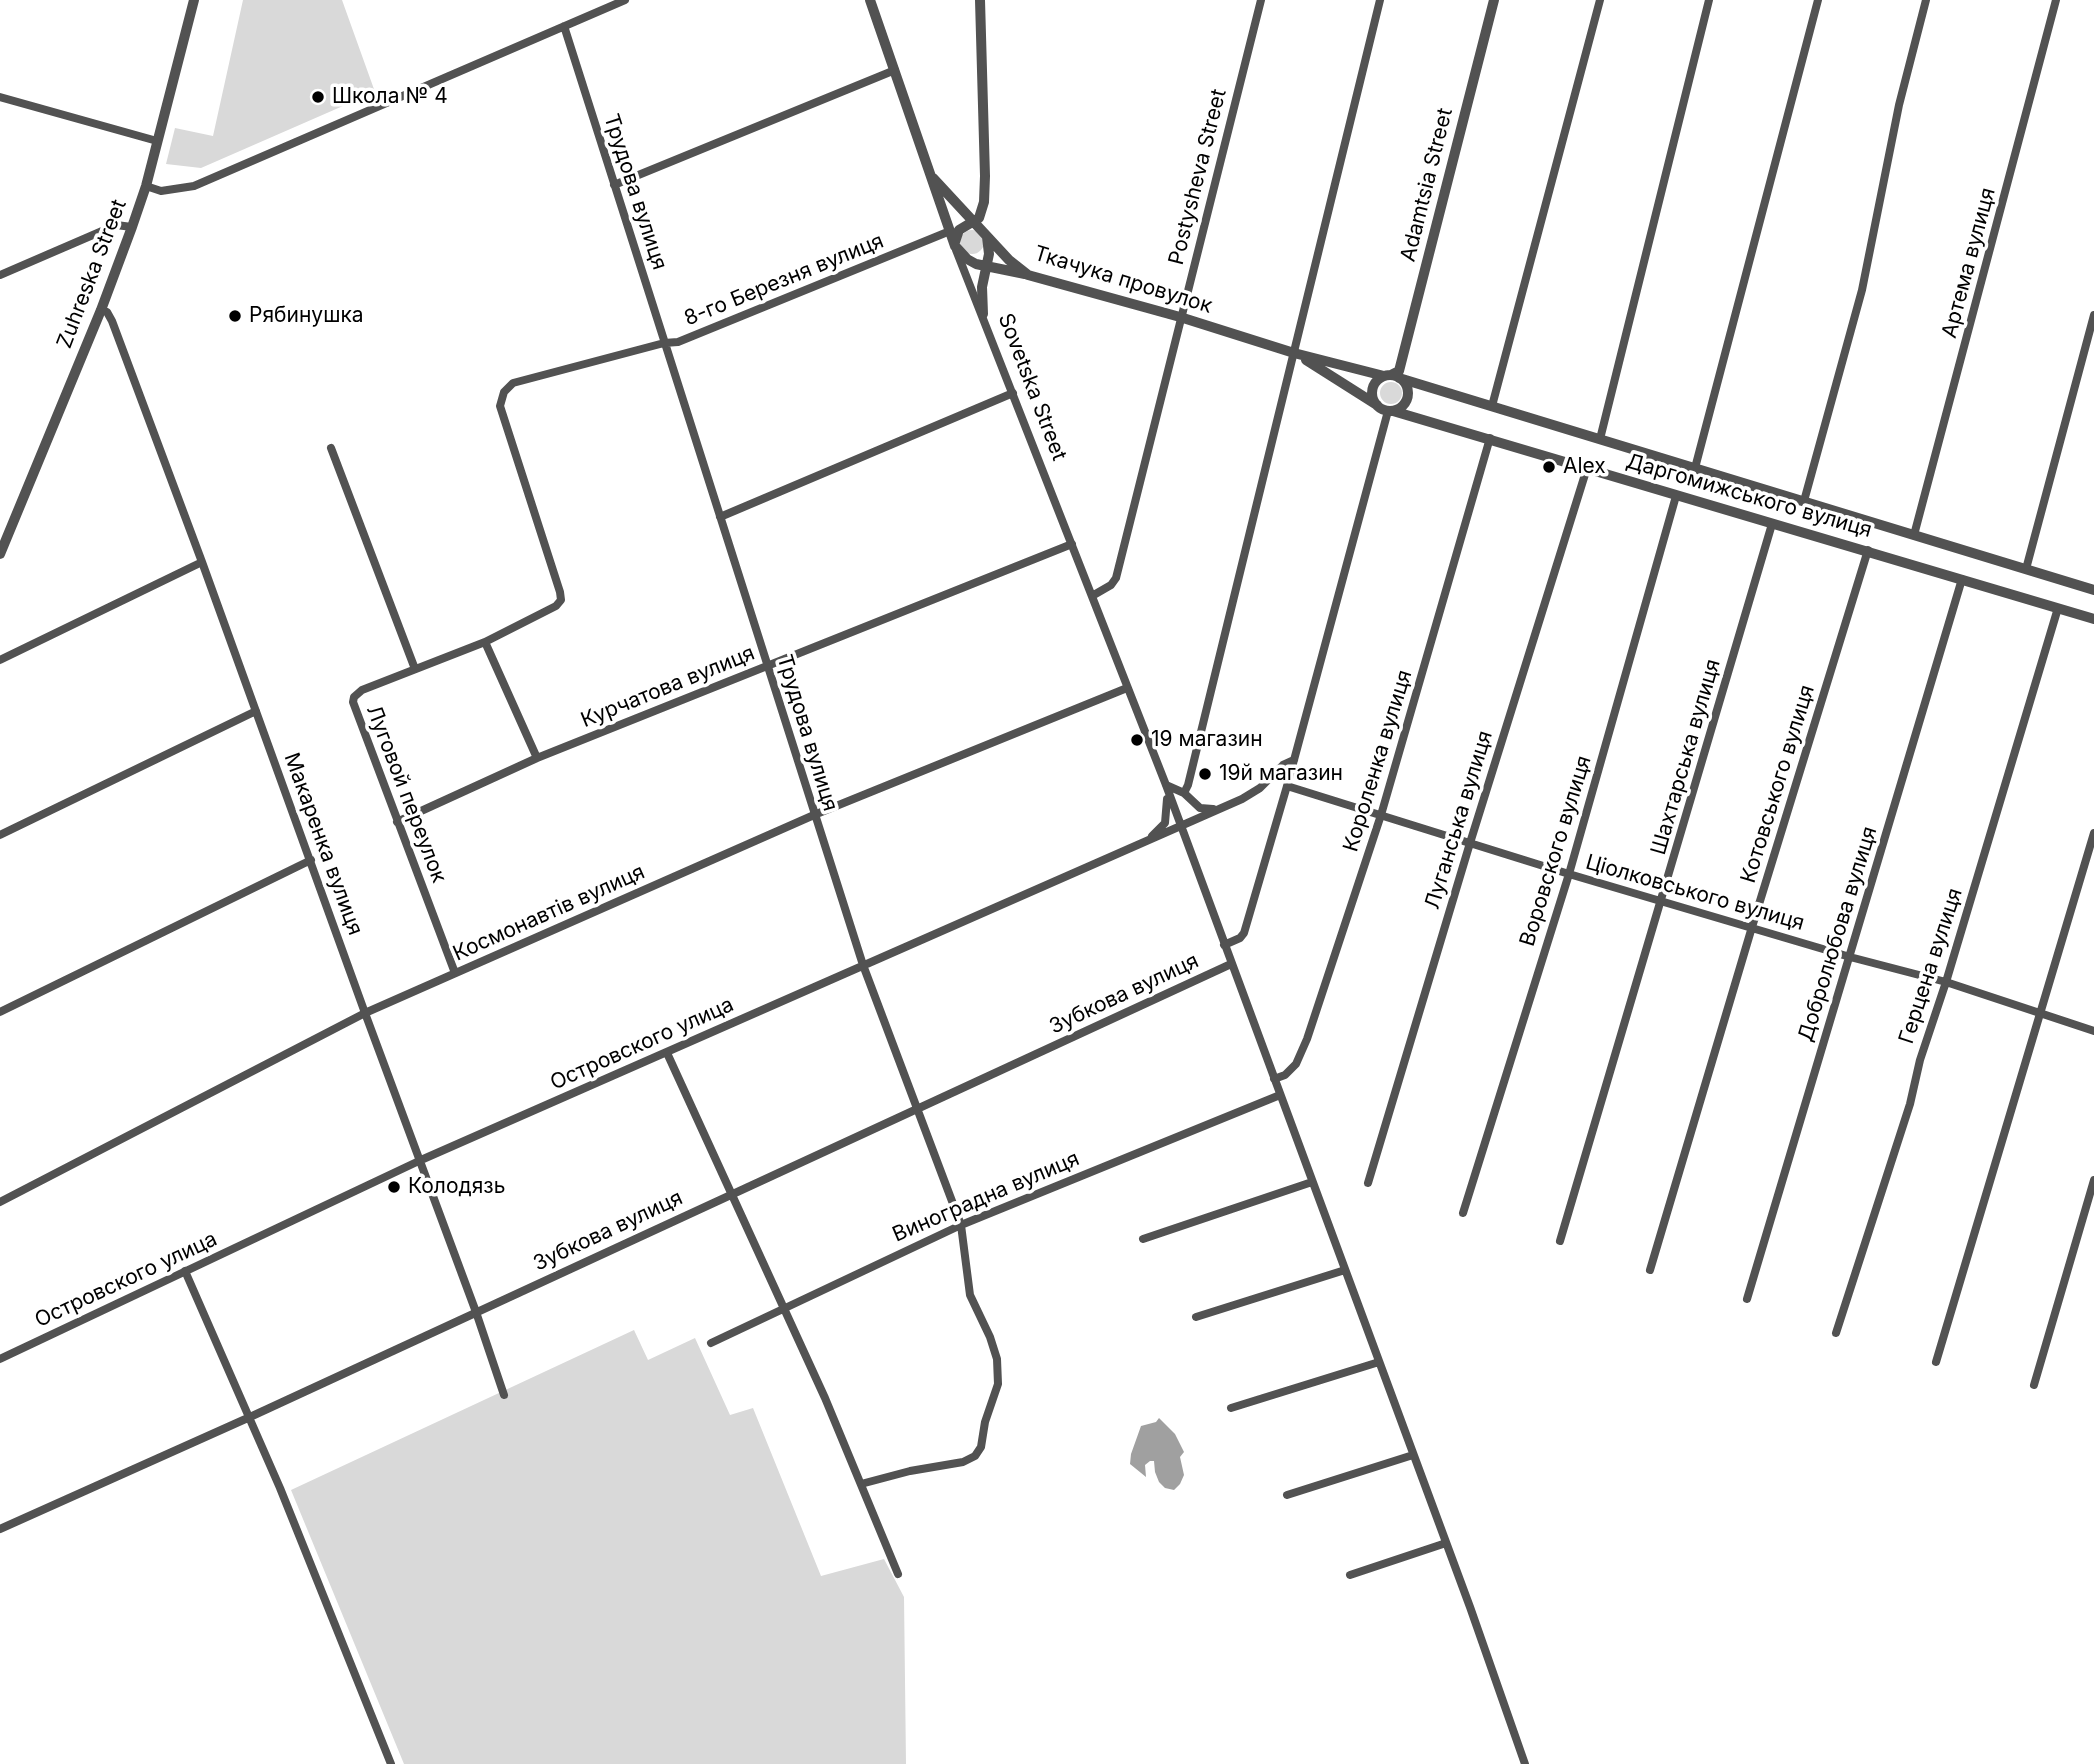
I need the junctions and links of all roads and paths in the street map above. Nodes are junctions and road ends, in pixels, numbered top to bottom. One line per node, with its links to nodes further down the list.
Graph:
1 (194, 0): 16 (street, Zuhreska Street)
2 (870, 0): 14 (street, Sovetska Street)
3 (979, 0): 20 (street)
4 (1261, 0): 31 (street, Postysheva Street)
5 (1380, 0): 33 (street)
6 (1494, 0): 34 (street, Adamtsia Street)
7 (1600, 0): 36 (street)
8 (1709, 0): 39 (street)
9 (1818, 0): 42 (street)
10 (1926, 0): 44 (street)
11 (2056, 0): 48 (street, Артема вулиця)
12 (621, 1): 13 (street)
13 (564, 26): 18 (street, Трудова вулиця); 19 (street)
14 (895, 70): 17 (street, Sovetska Street); 18 (street)
15 (0, 97): 16 (street)
16 (157, 141): 19 (street, Zuhreska Street)
17 (933, 178): 20 (street, Ткачука провулок); 22 (street, Sovetska Street)
18 (614, 185): 32 (street, Трудова вулиця)
19 (146, 186): 21 (street, Zuhreska Street)
20 (974, 223): 23 (street, Ткачука провулок); 24 (street)
21 (132, 227): 26 (street); 28 (street, Zuhreska Street)
22 (950, 231): 24 (street, Sovetska Street); 32 (street, 8-го Березня вулиця)
23 (986, 235): 25 (street); 27 (street, Ткачука провулок)
24 (955, 246): 25 (street); 29 (street, Sovetska Street)
25 (986, 267): 27 (street); 29 (street)
26 (0, 275)
27 (1028, 275): 31 (street, Ткачука провулок)
28 (101, 310): 51 (street, Zuhreska Street); 52 (street, Макаренка вулиця)
29 (983, 314): 35 (street, Sovetska Street)
30 (2094, 315): 53 (street)
31 (1180, 317): 33 (street, Ткачука провулок); 56 (street, Postysheva Street)
32 (664, 343): 45 (street, 8-го Березня вулиця); 46 (street, Трудова вулиця)
33 (1294, 354): 34 (street, Даргомижського вулиця); 37 (street, Даргомижського вулиця); 69 (street)
34 (1392, 376): 36 (street, Даргомижського вулиця); 37 (street); 37 (street)
35 (1013, 393): 46 (street); 49 (street, Sovetska Street)
36 (1492, 406): 39 (street, Даргомижського вулиця)
37 (1386, 409): 38 (street, Даргомижського вулиця); 66 (street)
38 (1490, 438): 41 (street, Даргомижського вулиця); 71 (street, Короленка вулиця)
39 (1600, 439): 42 (street, Даргомижського вулиця)
40 (331, 448): 62 (street)
41 (1587, 468): 43 (street, Даргомижського вулиця); 78 (street, Луганська вулиця)
42 (1695, 468): 44 (street, Даргомижського вулиця)
43 (1676, 496): 47 (street, Даргомижського вулиця); 80 (street, Воровского вулиця)
44 (1804, 501): 48 (street, Даргомижського вулиця)
45 (533, 507): 59 (street, Луговой переулок)
46 (720, 517): 61 (street, Трудова вулиця)
47 (1772, 524): 50 (street, Даргомижського вулиця); 81 (street, Шахтарська вулиця)
48 (1914, 535): 53 (street, Даргомижського вулиця)
49 (1072, 544): 56 (street, Sovetska Street); 61 (street, Курчатова вулиця)
50 (1868, 550): 54 (street, Даргомижського вулиця); 82 (street, Котовського вулиця)
51 (0, 554)
52 (202, 562): 60 (street); 64 (street, Макаренка вулиця)
53 (2026, 569): 55 (street, Даргомижського вулиця)
54 (1962, 579): 57 (street, Даргомижського вулиця); 84 (street, Добролюбова вулиця)
55 (2094, 590)
56 (1092, 596): 63 (street, Sovetska Street)
57 (2058, 608): 58 (street, Даргомижського вулиця); 88 (street, Герцена вулиця)
58 (2094, 619)
59 (485, 642): 62 (street, Луговой переулок); 65 (street)
60 (0, 660)
61 (767, 665): 65 (street, Курчатова вулиця); 72 (street, Трудова вулиця)
62 (415, 669): 73 (street, Луговой переулок)
63 (1128, 688): 67 (street, Sovetska Street); 72 (street, Космонавтів вулиця)
64 (256, 710): 76 (street); 79 (street, Макаренка вулиця)
65 (537, 758): 73 (street, Курчатова вулиця)
66 (1294, 760): 68 (street); 70 (street, Островского улица)
67 (1166, 785): 69 (street); 74 (street, Sovetska Street); 77 (street)
68 (1287, 786): 71 (street, Ціолковського вулиця); 83 (street)
69 (1184, 793): 70 (street)
70 (1220, 809): 74 (street, Островского улица)
71 (1381, 815): 78 (street, Ціолковського вулиця); 94 (street, Короленка вулиця)
72 (814, 816): 86 (street, Трудова вулиця); 87 (street, Космонавтів вулиця)
73 (397, 822): 87 (street, Луговой переулок)
74 (1180, 826): 77 (street, Островского улица); 83 (street, Sovetska Street)
75 (2094, 833): 91 (street)
76 (0, 835)
77 (1143, 843): 86 (street, Островского улица)
78 (1470, 843): 80 (street, Ціолковського вулиця); 100 (street, Луганська вулиця)
79 (311, 860): 89 (street); 90 (street, Макаренка вулиця)
80 (1569, 874): 81 (street, Ціолковського вулиця); 103 (street, Воровского вулиця)
81 (1662, 901): 82 (street, Ціолковського вулиця); 106 (street, Шахтарська вулиця)
82 (1752, 928): 84 (street, Ціолковського вулиця); 108 (street, Котовського вулиця)
83 (1224, 945): 85 (street, Sovetska Street)
84 (1850, 957): 88 (street, Ціолковського вулиця); 110 (street, Добролюбова вулиця)
85 (1231, 964): 94 (street, Sovetska Street); 96 (street, Зубкова вулиця)
86 (863, 965): 93 (street, Островского улица); 96 (street, Трудова вулиця)
87 (456, 973): 90 (street, Космонавтів вулиця)
88 (1946, 982): 91 (street, Ціолковського вулиця); 114 (street, Герцена вулиця)
89 (0, 1012)
90 (365, 1013): 97 (street, Макаренка вулиця); 102 (street, Космонавтів вулиця)
91 (2041, 1015): 92 (street, Ціолковського вулиця); 117 (street)
92 (2094, 1031)
93 (667, 1052): 97 (street, Островского улица); 101 (street)
94 (1274, 1079): 95 (street, Sovetska Street)
95 (1280, 1095): 99 (street, Sovetska Street); 104 (street, Виноградна вулиця)
96 (916, 1109): 101 (street, Зубкова вулиця); 104 (street, Трудова вулиця)
97 (421, 1160): 109 (street, Островского улица); 112 (street, Макаренка вулиця)
98 (2094, 1180): 119 (street)
99 (1312, 1182): 105 (street); 107 (street, Sovetska Street)
100 (1368, 1183)
101 (731, 1194): 111 (street); 112 (street, Зубкова вулиця)
102 (0, 1202)
103 (1463, 1213)
104 (961, 1224): 111 (street, Виноградна вулиця); 124 (street, Трудова вулиця)
105 (1143, 1239)
106 (1560, 1241)
107 (1345, 1270): 113 (street); 118 (street, Sovetska Street)
108 (1650, 1270)
109 (185, 1272): 116 (street, Островского улица); 122 (street)
110 (1747, 1299)
111 (785, 1308): 115 (street, Виноградна вулиця); 124 (street)
112 (476, 1312): 120 (street, Макаренка вулиця); 122 (street, Зубкова вулиця)
113 (1196, 1317)
114 (1836, 1333)
115 (711, 1343)
116 (0, 1359)
117 (1936, 1362)
118 (1379, 1363): 121 (street); 123 (street, Sovetska Street)
119 (2034, 1385)
120 (504, 1395)
121 (1231, 1408)
122 (250, 1417): 126 (street, Зубкова вулиця); 130 (street)
123 (1413, 1454): 125 (street); 127 (street, Sovetska Street)
124 (862, 1484): 128 (street)
125 (1287, 1495)
126 (0, 1529)
127 (1446, 1543): 129 (street); 131 (street, Sovetska Street)
128 (898, 1574)
129 (1350, 1575)
130 (391, 1764)
131 (1525, 1764)

